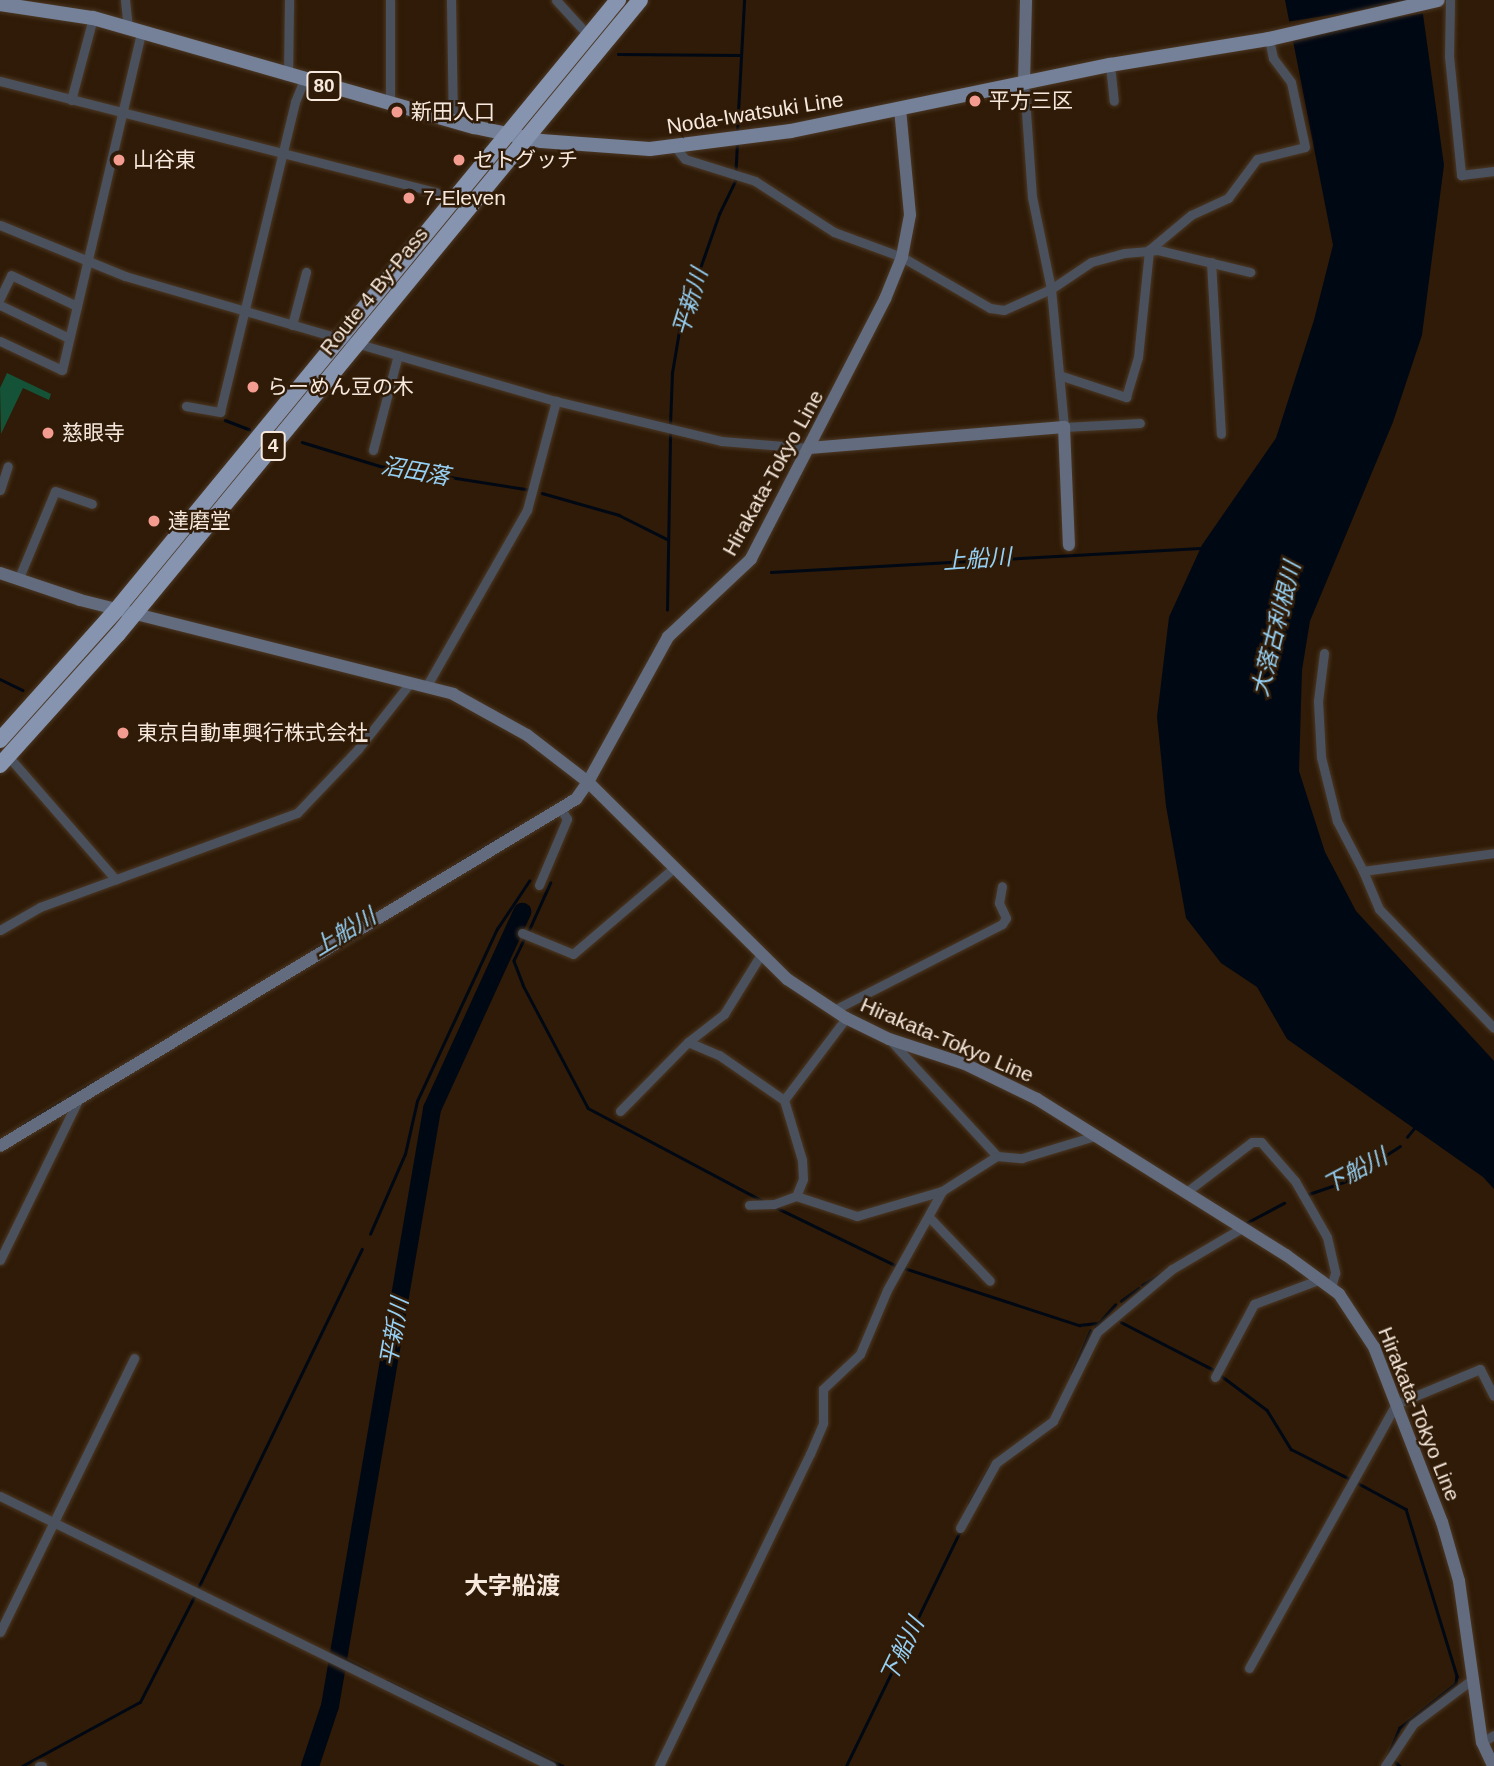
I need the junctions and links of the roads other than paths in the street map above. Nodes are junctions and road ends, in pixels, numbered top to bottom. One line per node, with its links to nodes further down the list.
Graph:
1 (125, 0): 13 (street)
2 (289, 0): 17 (street)
3 (390, 0): 23 (street)
4 (451, 0): 26 (street)
5 (556, 0): 14 (street)
6 (618, 0): 14 (highway, Route 4 By-Pass / 4)
7 (640, 0): 28 (highway, Route 4 By-Pass / 4)
8 (1026, 0): 20 (main road)
9 (1450, 0): 31 (street)
10 (1435, 1): 15 (main road, Noda-Iwatsuki Line / 80)
11 (0, 4): 12 (main road, Noda-Iwatsuki Line / 80)
12 (93, 18): 13 (main road, Noda-Iwatsuki Line / 80); 21 (street)
13 (135, 30): 17 (main road, Noda-Iwatsuki Line / 80); 25 (street)
14 (589, 35): 27 (highway, Route 4 By-Pass / 4)
15 (1269, 39): 16 (main road, Noda-Iwatsuki Line / 80); 34 (street)
16 (1110, 65): 20 (main road, Noda-Iwatsuki Line / 80); 22 (street)
17 (288, 76): 18 (main road, Noda-Iwatsuki Line / 80)
18 (304, 80): 23 (main road, Noda-Iwatsuki Line / 80); 30 (street)
19 (0, 81): 21 (street)
20 (1024, 83): 24 (main road, Noda-Iwatsuki Line / 80); 40 (street)
21 (71, 100): 25 (street)
22 (1114, 101)
23 (390, 104): 26 (main road, Noda-Iwatsuki Line / 80)
24 (900, 109): 29 (main road, Noda-Iwatsuki Line / 80); 35 (main road, Hirakata-Tokyo Line)
25 (125, 114): 30 (street); 37 (street)
26 (453, 121): 27 (main road, Noda-Iwatsuki Line / 80)
27 (508, 134): 28 (main road, Noda-Iwatsuki Line / 80); 47 (highway, Route 4 By-Pass / 4)
28 (527, 138): 29 (main road, Noda-Iwatsuki Line / 80); 49 (highway, Route 4 By-Pass / 4)
29 (676, 148): 35 (street)
30 (282, 154): 32 (street); 44 (street)
31 (1494, 171)
32 (436, 192)
33 (0, 225): 37 (street)
34 (1149, 250): 36 (street); 40 (street); 51 (street)
35 (902, 257): 40 (street); 57 (main road, Hirakata-Tokyo Line)
36 (1211, 262): 39 (street); 56 (street)
37 (88, 264): 43 (street); 44 (street)
38 (306, 271): 45 (street)
39 (1250, 272)
40 (1051, 289): 51 (street)
41 (0, 298): 43 (street)
42 (0, 305): 46 (street)
43 (78, 306): 46 (street)
44 (245, 311): 45 (street); 53 (street)
45 (292, 325): 47 (street)
46 (69, 338): 48 (street)
47 (340, 338): 49 (street); 65 (highway, Route 4 By-Pass / 4)
48 (0, 341)
49 (358, 343): 50 (street); 66 (highway, Route 4 By-Pass / 4)
50 (398, 355): 52 (street); 58 (street)
51 (1059, 375): 55 (street)
52 (556, 401): 57 (street); 69 (street)
53 (186, 406)
54 (1140, 423): 55 (street)
55 (1064, 427): 57 (main road); 62 (main road)
56 (1221, 434)
57 (809, 448): 72 (main road, Hirakata-Tokyo Line)
58 (373, 450)
59 (8, 466): 60 (street)
60 (0, 489)
61 (92, 504): 64 (street)
62 (1069, 545)
63 (0, 573): 64 (main road)
64 (18, 580): 65 (main road)
65 (117, 609): 66 (main road); 70 (highway, Route 4 By-Pass / 4)
66 (135, 613): 68 (main road); 71 (highway, Route 4 By-Pass / 4)
67 (1324, 653): 76 (street)
68 (410, 683): 69 (main road); 77 (street)
69 (426, 687): 72 (main road)
70 (0, 740)
71 (4, 761): 77 (street)
72 (588, 782): 73 (main road); 75 (main road, Hirakata-Tokyo Line)
73 (560, 808): 78 (street); 88 (main road)
74 (1494, 853): 76 (street)
75 (675, 867): 81 (street); 82 (main road, Hirakata-Tokyo Line)
76 (1363, 872): 85 (street)
77 (116, 880): 80 (street)
78 (539, 885)
79 (1002, 886): 83 (street)
80 (0, 930)
81 (522, 933)
82 (760, 957): 83 (main road, Hirakata-Tokyo Line); 87 (street)
83 (834, 1010): 84 (main road, Hirakata-Tokyo Line)
84 (846, 1018): 86 (main road, Hirakata-Tokyo Line); 89 (street)
85 (1494, 1028)
86 (889, 1039): 91 (main road, Hirakata-Tokyo Line); 93 (street)
87 (688, 1042): 89 (street); 90 (street)
88 (79, 1098): 92 (main road); 100 (street)
89 (784, 1100): 96 (street)
90 (620, 1111)
91 (1095, 1136): 93 (street); 95 (main road, Hirakata-Tokyo Line)
92 (0, 1146)
93 (997, 1157): 94 (street)
94 (942, 1191): 96 (street); 98 (street)
95 (1185, 1193): 99 (main road, Hirakata-Tokyo Line); 102 (street)
96 (796, 1196): 97 (street)
97 (749, 1205)
98 (929, 1217): 101 (street); 115 (street)
99 (1242, 1228): 102 (main road, Hirakata-Tokyo Line); 109 (street)
100 (0, 1260)
101 (990, 1281)
102 (1326, 1283): 104 (street); 106 (main road, Hirakata-Tokyo Line)
103 (134, 1358): 108 (street)
104 (1214, 1377)
105 (1494, 1396): 106 (street)
106 (1396, 1404): 111 (street); 112 (main road, Hirakata-Tokyo Line)
107 (0, 1496): 108 (street)
108 (56, 1523): 110 (street); 114 (street)
109 (960, 1528)
110 (0, 1632)
111 (1249, 1668)
112 (1470, 1681): 113 (main road, Hirakata-Tokyo Line); 116 (street)
113 (1488, 1739): 117 (main road, Hirakata-Tokyo Line)
114 (551, 1766)
115 (659, 1766)
116 (1385, 1766)
117 (1493, 1766)

